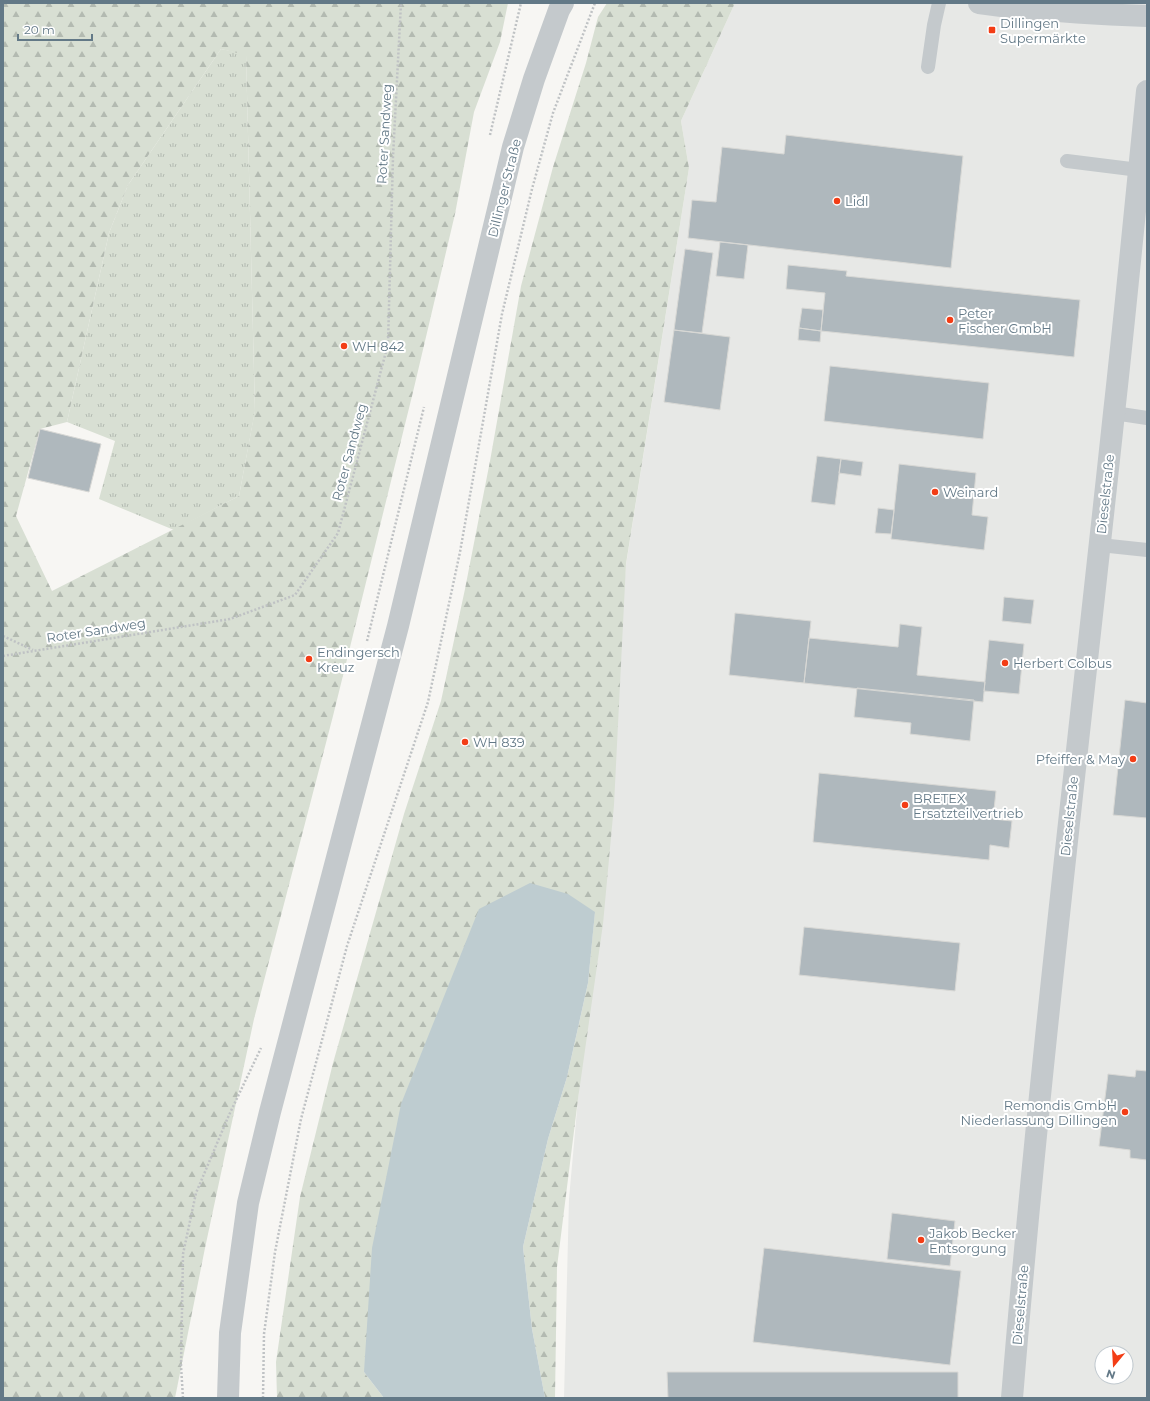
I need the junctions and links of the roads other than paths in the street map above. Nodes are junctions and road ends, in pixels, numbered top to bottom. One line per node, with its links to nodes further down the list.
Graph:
1 (939, 3): 5 (lane)
2 (979, 3): 4 (street)
3 (560, 6): 13 (street, Dillinger Straße)
4 (1147, 16)
5 (928, 67)
6 (1147, 91): 8 (street, Dieselstraße)
7 (1067, 161): 8 (lane)
8 (1139, 170): 9 (street, Dieselstraße)
9 (1114, 413): 10 (lane); 11 (street, Dieselstraße)
10 (1147, 418)
11 (1100, 545): 12 (lane); 14 (street, Dieselstraße)
12 (1147, 550)
13 (228, 1398)
14 (1012, 1398)

